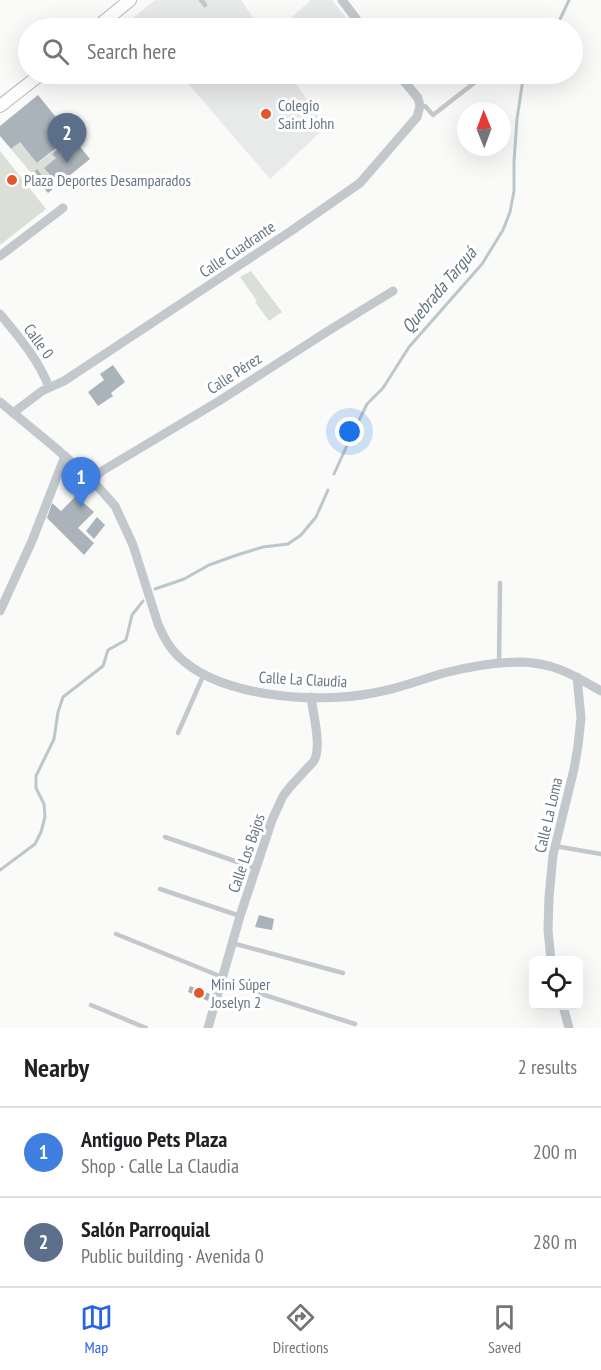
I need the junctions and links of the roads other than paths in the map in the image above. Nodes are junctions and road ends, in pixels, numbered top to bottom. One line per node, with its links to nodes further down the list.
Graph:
1 (130, 0): 5 (main road)
2 (201, 0): 4 (lane)
3 (342, 0): 6 (street)
4 (205, 5)
5 (108, 18)
6 (356, 18)
7 (28, 84): 10 (main road)
8 (406, 84): 11 (street)
9 (473, 84): 11 (lane)
10 (0, 106)
11 (420, 106): 16 (street, Calle Cuadrante)
12 (63, 208): 13 (street)
13 (0, 256)
14 (393, 291): 20 (street, Calle Pérez)
15 (0, 314): 16 (street, Calle 0)
16 (49, 387): 18 (street, Calle Cuadrante)
17 (0, 402): 18 (street, Calle La Claudia)
18 (13, 413): 19 (street, Calle La Claudia)
19 (65, 456): 20 (street, Calle La Claudia); 22 (street)
20 (92, 480): 24 (street, Calle La Claudia)
21 (500, 582): 23 (lane)
22 (0, 611)
23 (499, 664): 25 (street, Calle La Claudia); 27 (street, Calle La Claudia)
24 (204, 674): 27 (street, Calle La Claudia); 28 (lane)
25 (577, 677): 26 (street, Calle La Claudia); 30 (street, Calle La Loma)
26 (601, 691)
27 (311, 697): 32 (street, Calle Los Bajos)
28 (178, 733)
29 (165, 837): 32 (lane)
30 (555, 846): 31 (lane); 37 (street, Calle La Loma)
31 (601, 854)
32 (255, 868): 34 (street, Calle Los Bajos)
33 (160, 889): 34 (lane)
34 (240, 916): 36 (street, Calle Los Bajos)
35 (116, 933): 39 (lane)
36 (232, 943): 38 (lane); 39 (street, Calle Los Bajos)
37 (551, 956)
38 (344, 973)
39 (222, 979): 42 (lane); 44 (street, Calle Los Bajos)
40 (91, 1005): 43 (lane)
41 (564, 1010): 45 (street)
42 (355, 1024)
43 (146, 1028)
44 (208, 1028)
45 (569, 1028)

